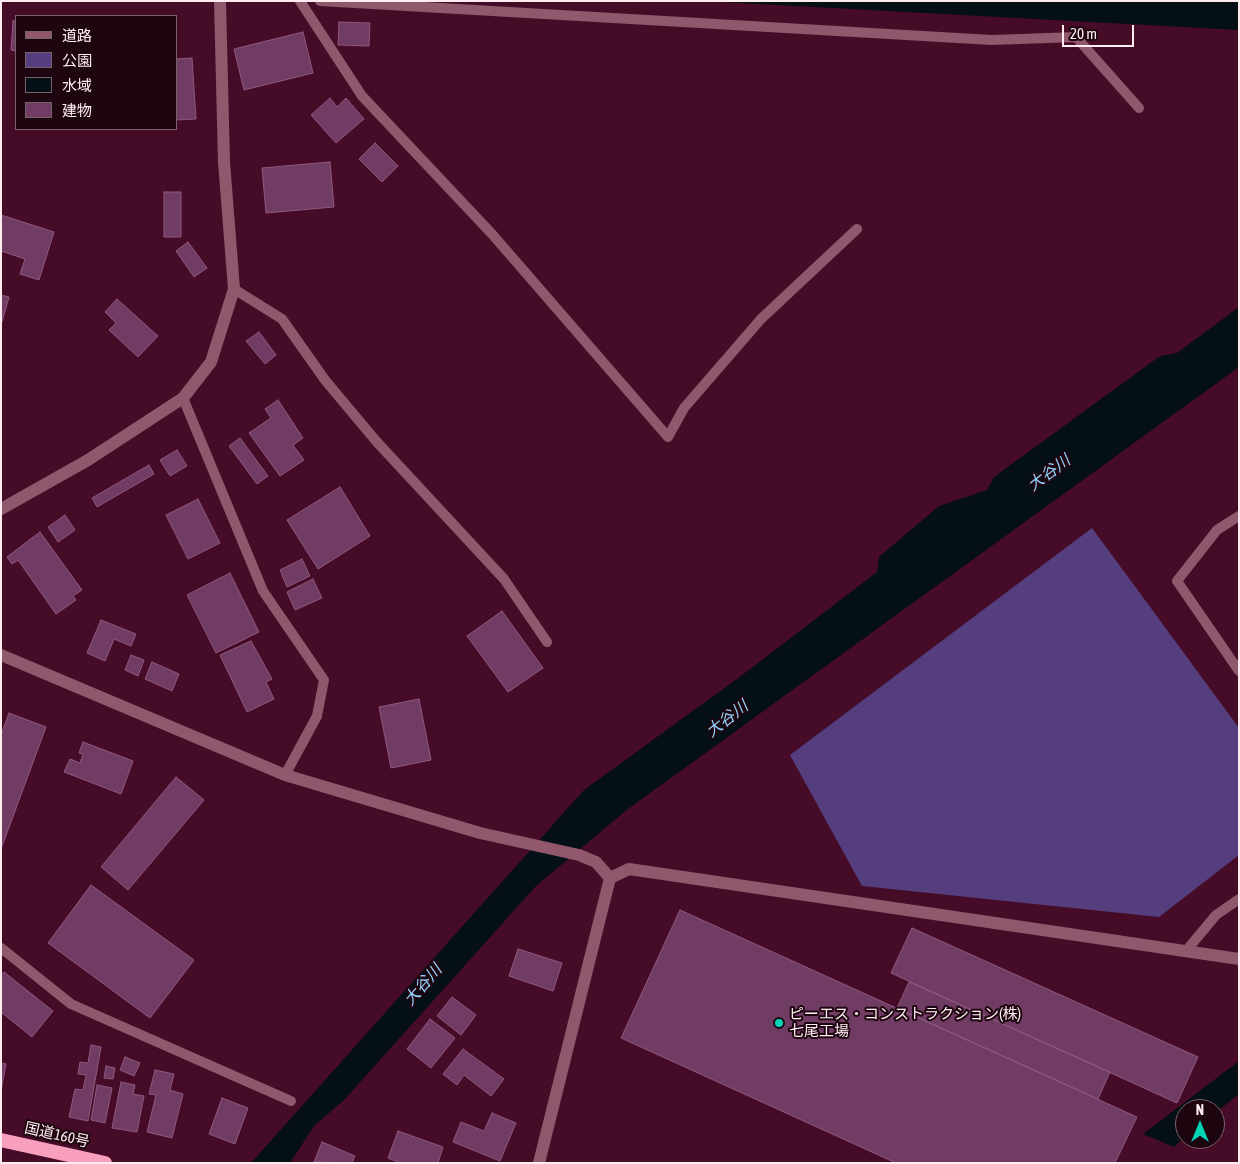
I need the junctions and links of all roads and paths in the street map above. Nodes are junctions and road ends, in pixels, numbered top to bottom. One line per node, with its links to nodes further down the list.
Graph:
1 (220, 1): 6 (street)
2 (300, 1): 5 (lane)
3 (320, 1): 4 (lane)
4 (1139, 108)
5 (857, 229)
6 (234, 289): 7 (street); 10 (lane)
7 (183, 398): 8 (street); 13 (lane)
8 (1, 509)
9 (1239, 516): 12 (lane)
10 (547, 642)
11 (1, 655): 13 (street)
12 (1239, 671)
13 (285, 774): 14 (street)
14 (610, 878): 17 (street); 22 (street)
15 (1239, 899): 17 (lane)
16 (1, 948): 19 (lane)
17 (1186, 951): 18 (street)
18 (1239, 959)
19 (291, 1101)
20 (1, 1140): 21 (highway, 国道160号)
21 (105, 1163)
22 (539, 1163)

